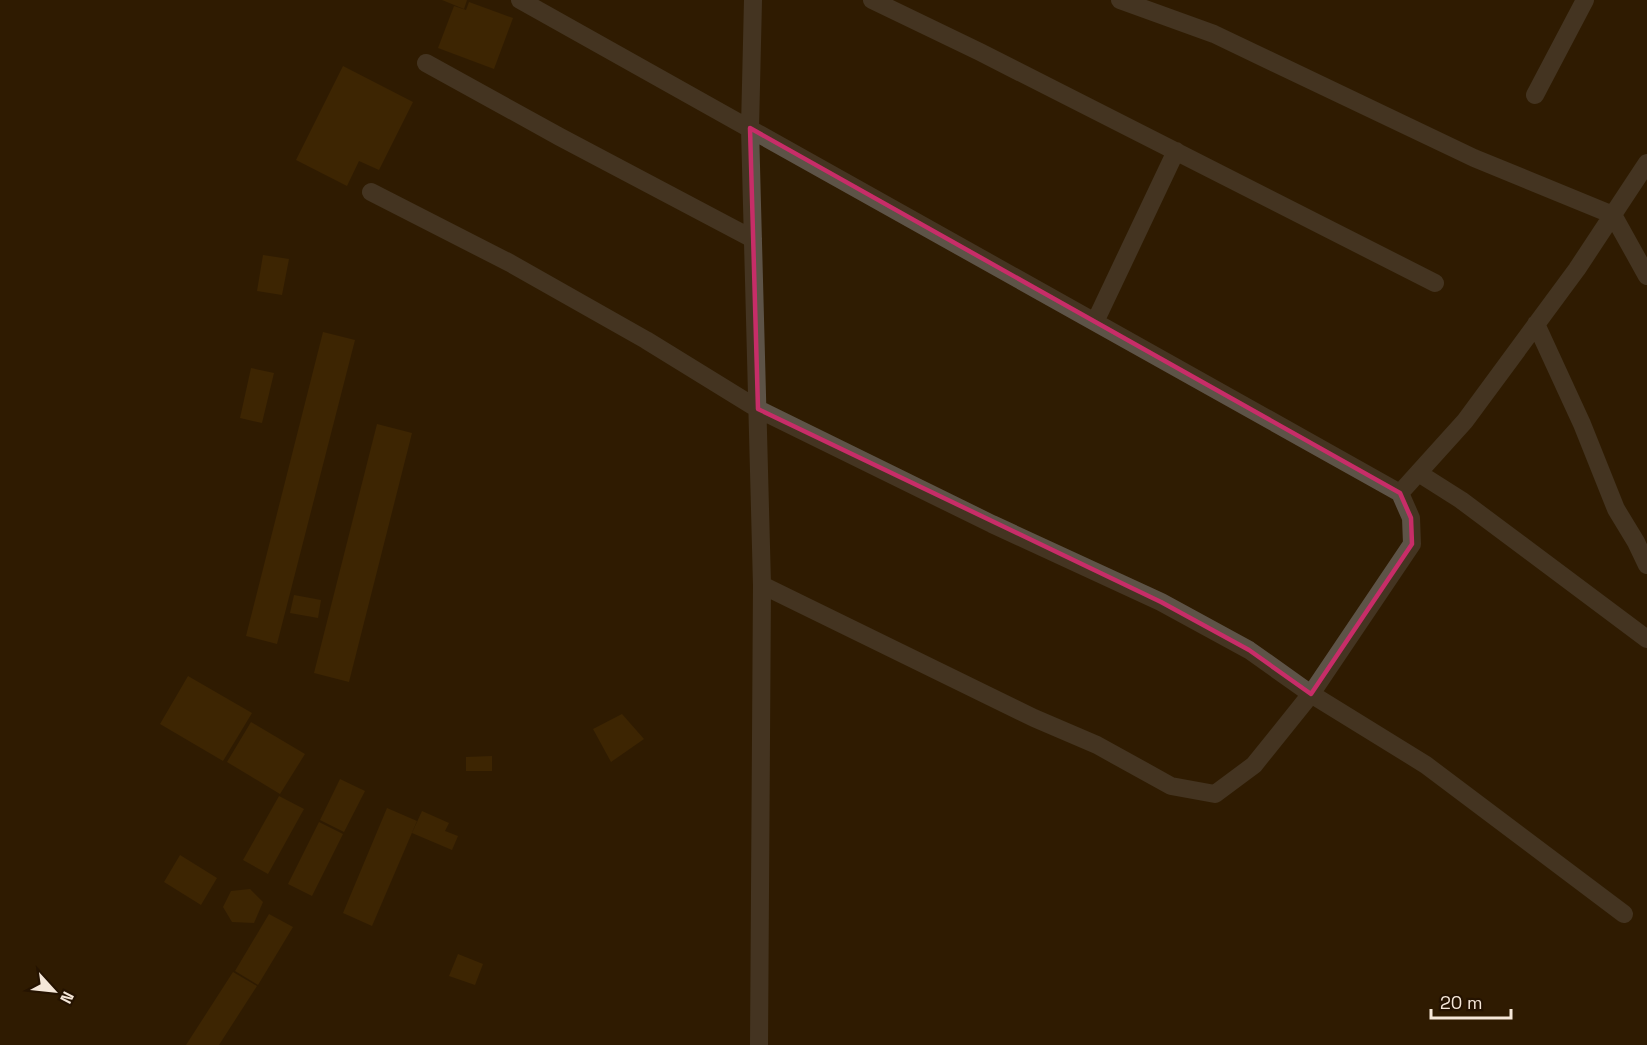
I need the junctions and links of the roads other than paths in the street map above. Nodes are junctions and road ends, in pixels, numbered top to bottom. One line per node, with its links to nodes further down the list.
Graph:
1 (520, 0): 8 (street)
2 (753, 0): 8 (street)
3 (872, 0): 9 (street)
4 (1120, 0): 12 (street)
5 (1585, 0): 7 (street)
6 (426, 63): 13 (street)
7 (1535, 95)
8 (750, 128): 13 (street); 16 (street)
9 (1176, 151): 15 (street); 16 (street)
10 (1647, 162): 12 (street)
11 (371, 192): 18 (street)
12 (1613, 215): 14 (street); 17 (street)
13 (753, 239): 18 (street)
14 (1647, 276)
15 (1435, 283)
16 (1095, 322): 20 (street)
17 (1536, 324): 19 (street); 21 (street)
18 (758, 409): 23 (street); 25 (street)
19 (1420, 474): 20 (street); 24 (street)
20 (1400, 493): 25 (street)
21 (1642, 540): 22 (street)
22 (1647, 565)
23 (762, 585): 25 (street); 27 (street)
24 (1647, 639)
25 (1311, 694): 26 (street)
26 (1624, 914)
27 (759, 1045)

